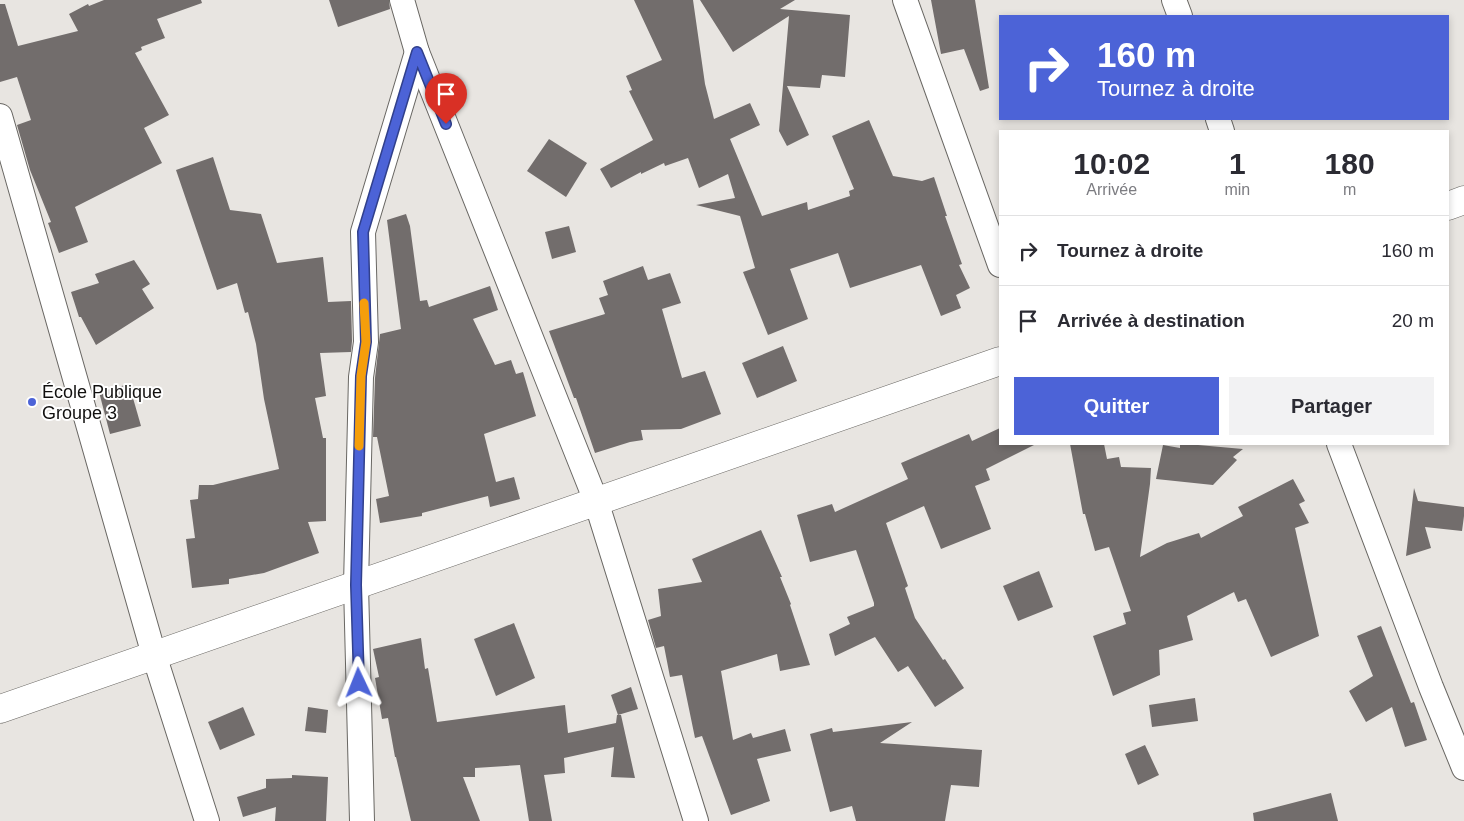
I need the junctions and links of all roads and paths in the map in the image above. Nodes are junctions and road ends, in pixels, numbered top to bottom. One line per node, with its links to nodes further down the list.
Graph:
1 (402, 0): 5 (street)
2 (905, 0): 9 (street)
3 (1174, 0): 4 (street)
4 (1180, 15)
5 (417, 52): 12 (street); 13 (street)
6 (0, 116): 14 (street)
7 (1464, 200): 8 (street)
8 (1449, 206)
9 (999, 262)
10 (999, 361): 12 (street)
11 (1339, 445): 16 (street)
12 (596, 501): 13 (street); 19 (street)
13 (356, 585): 14 (street); 18 (street)
14 (154, 655): 15 (street); 17 (street)
15 (0, 709)
16 (1464, 768)
17 (207, 821)
18 (362, 821)
19 (696, 821)

